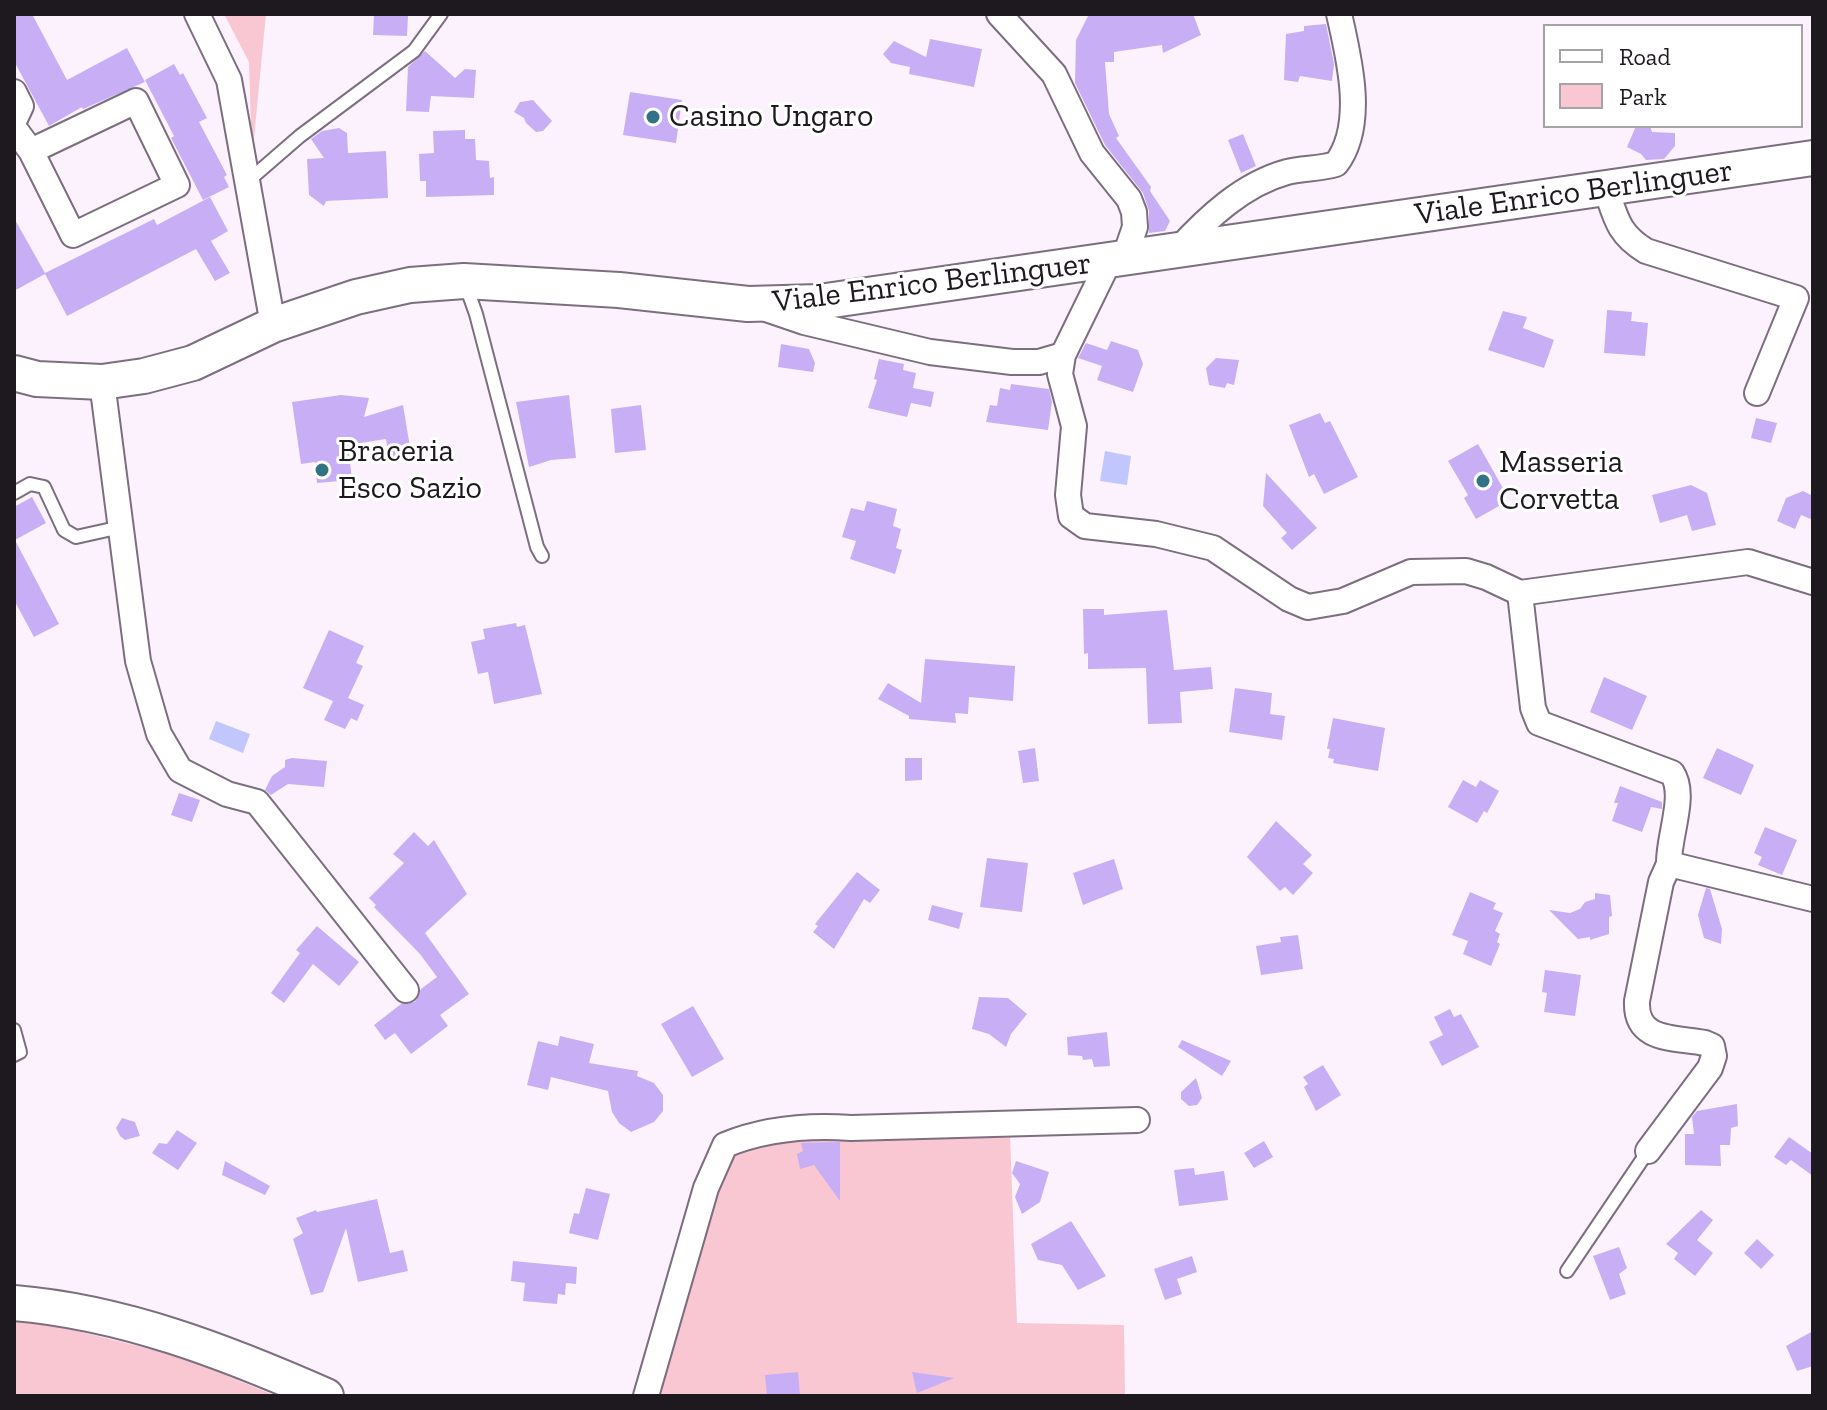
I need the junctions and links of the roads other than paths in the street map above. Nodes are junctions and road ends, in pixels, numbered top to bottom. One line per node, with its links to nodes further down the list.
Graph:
1 (197, 14): 10 (street)
2 (441, 14): 10 (lane)
3 (999, 14): 13 (street)
4 (1339, 14): 12 (street)
5 (14, 92): 6 (street)
6 (14, 121)
7 (14, 128): 8 (street)
8 (31, 151): 8 (street)
9 (1813, 158): 11 (main road, Viale Enrico Berlinguer)
10 (248, 181): 16 (street)
11 (1606, 189): 12 (main road, Viale Enrico Berlinguer); 20 (street)
12 (1177, 251): 13 (main road, Viale Enrico Berlinguer)
13 (1116, 260): 15 (main road, Viale Enrico Berlinguer); 17 (street)
14 (464, 281): 15 (main road, Viale Enrico Berlinguer); 16 (main road, Viale Enrico Berlinguer); 23 (lane)
15 (748, 304): 17 (street)
16 (273, 325): 19 (main road, Viale Enrico Berlinguer)
17 (1063, 355): 25 (street)
18 (14, 373): 19 (main road, Viale Enrico Berlinguer)
19 (102, 382): 22 (street)
20 (1757, 393)
21 (14, 493): 22 (lane)
22 (121, 527): 28 (street)
23 (542, 556)
24 (1813, 582): 25 (street)
25 (1520, 593): 26 (street)
26 (1669, 864): 27 (street); 32 (street)
27 (1813, 899)
28 (406, 990)
29 (14, 1030): 30 (lane)
30 (14, 1055)
31 (1137, 1120): 36 (street)
32 (1648, 1151): 33 (lane)
33 (1567, 1271)
34 (14, 1303): 35 (main road)
35 (326, 1396)
36 (646, 1396)

